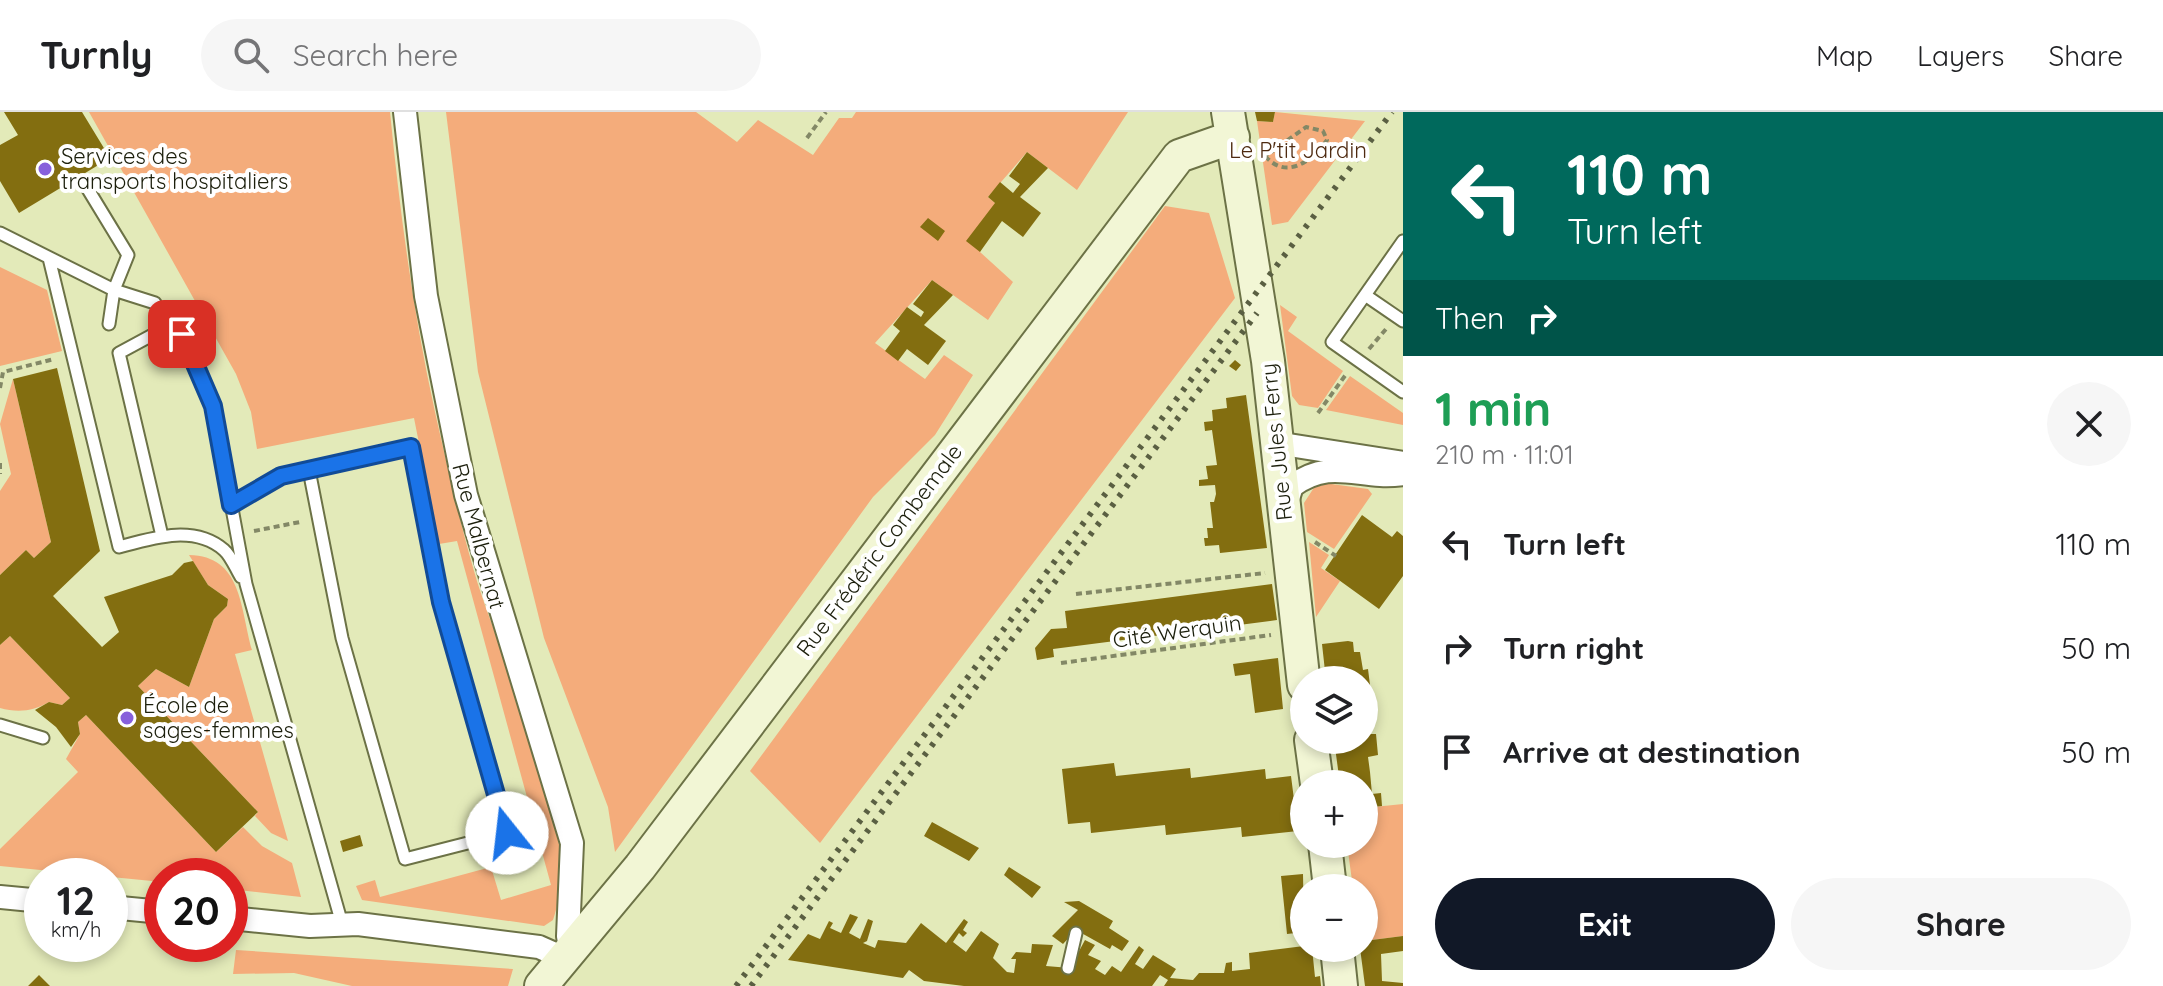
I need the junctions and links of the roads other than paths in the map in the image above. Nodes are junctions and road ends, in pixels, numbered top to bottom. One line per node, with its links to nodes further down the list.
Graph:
1 (405, 112): 29 (street, Rue Malbernat)
2 (1241, 143): 13 (street, Rue Jules Ferry); 29 (street, Rue Frédéric Combemale)
3 (86, 186): 7 (lane)
4 (0, 233): 6 (lane)
5 (1403, 241): 8 (lane)
6 (49, 258): 7 (lane); 19 (lane)
7 (114, 290): 9 (lane); 11 (lane)
8 (1365, 295): 10 (lane); 12 (lane)
9 (155, 303)
10 (1403, 321)
11 (109, 324)
12 (1403, 392)
13 (1276, 443): 14 (street); 18 (street, Rue Jules Ferry)
14 (1403, 463)
15 (309, 470): 15 (lane); 17 (lane)
16 (1403, 474): 18 (street)
17 (231, 505): 19 (lane); 20 (lane)
18 (1294, 524): 21 (street, Rue Jules Ferry)
19 (162, 536): 20 (lane)
20 (246, 584): 27 (lane)
21 (1302, 666)
22 (0, 725): 23 (lane)
23 (43, 738)
24 (0, 897): 25 (street)
25 (24, 899)
26 (248, 920): 27 (street)
27 (342, 924): 29 (street)
28 (1076, 933): 31 (lane)
29 (569, 956): 32 (street, Rue Frédéric Combemale)
30 (1338, 962): 33 (street)
31 (1068, 968)
32 (541, 986)
33 (1341, 986)

